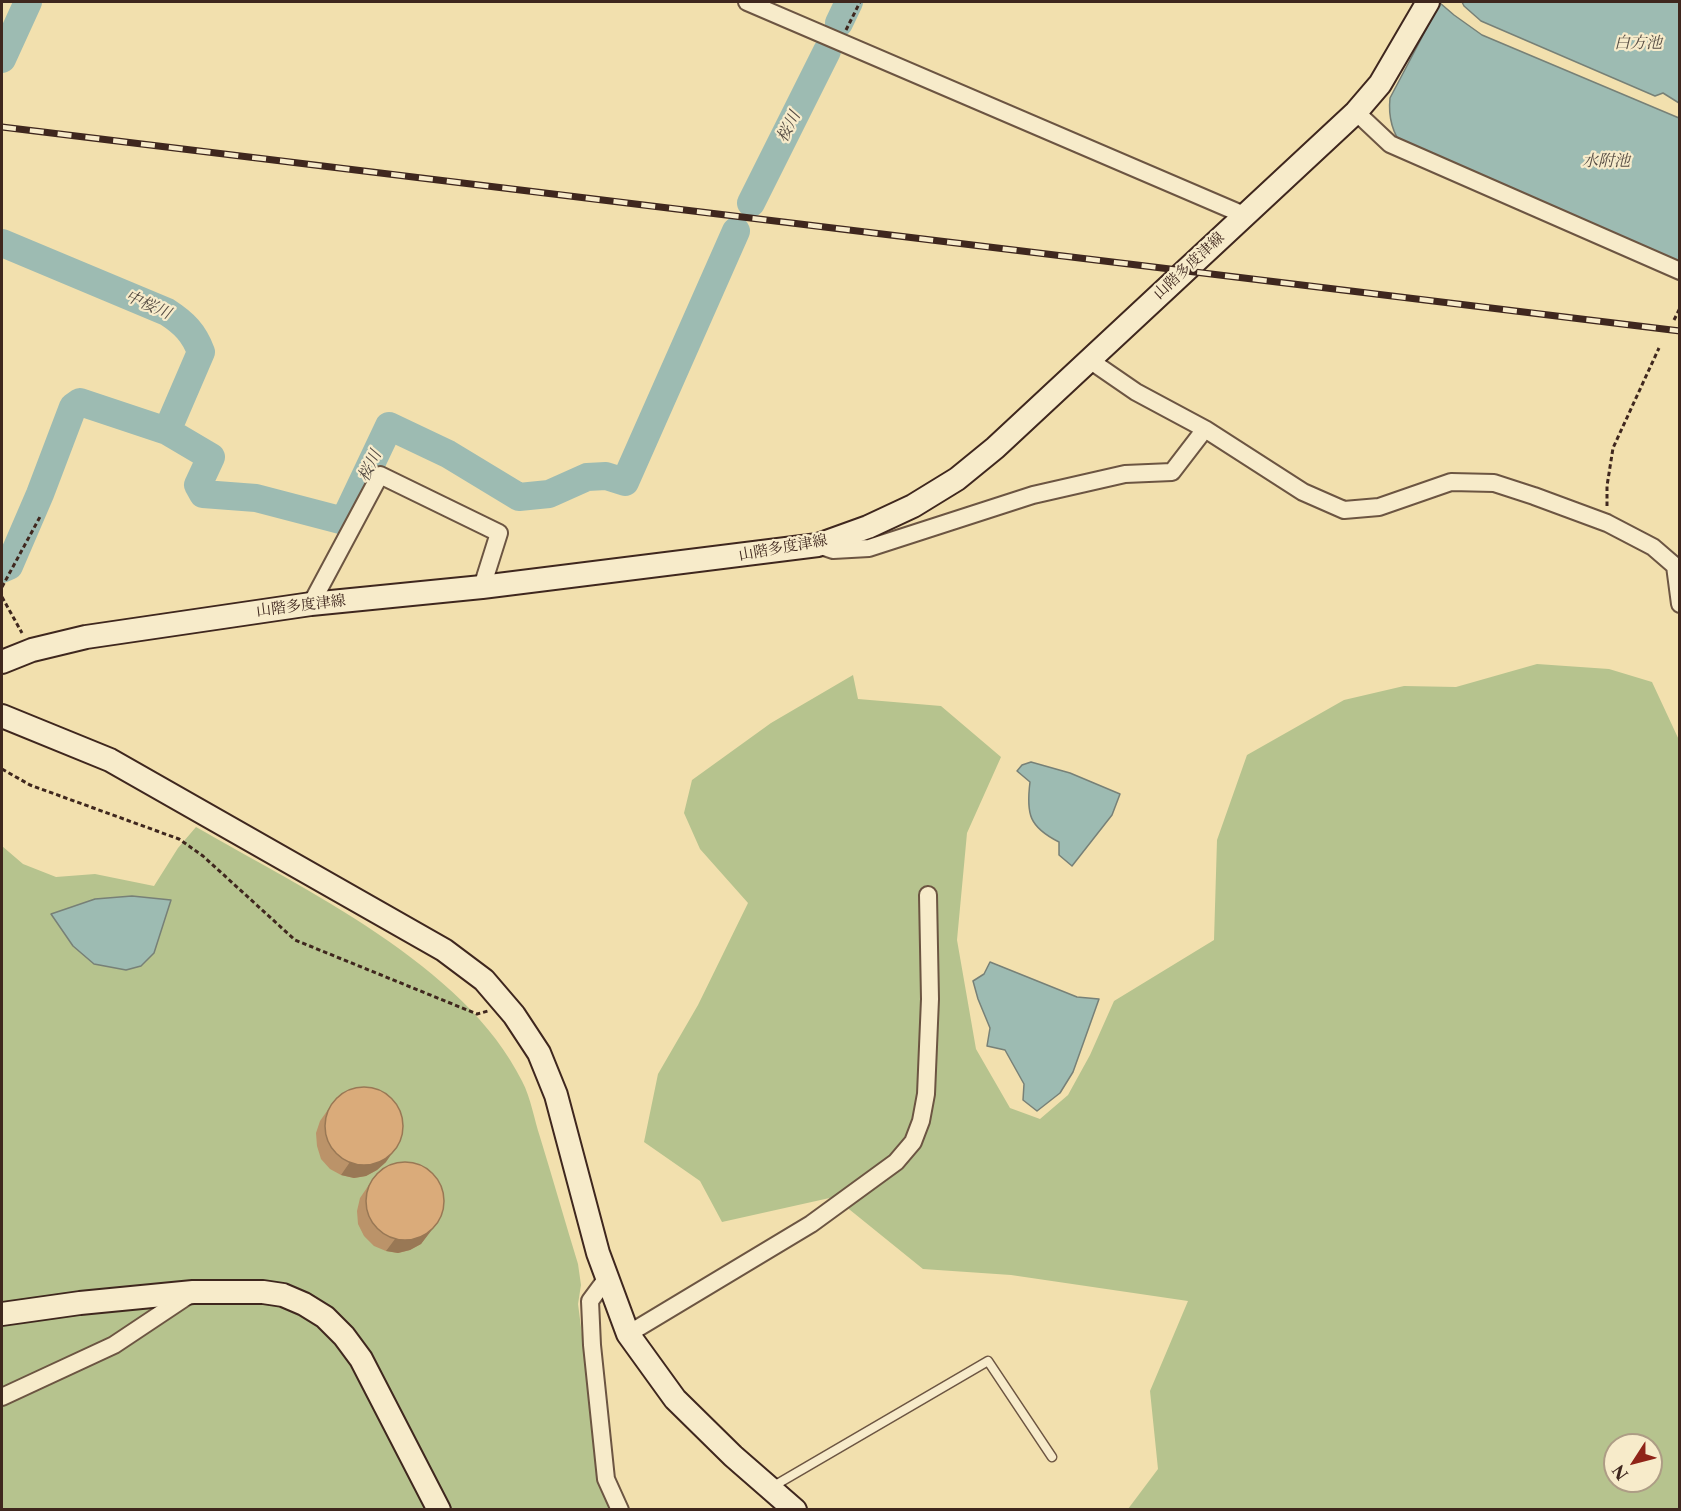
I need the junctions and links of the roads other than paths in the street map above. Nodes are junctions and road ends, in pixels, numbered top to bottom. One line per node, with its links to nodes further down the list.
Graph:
1 (747, 2): 4 (street)
2 (1428, 2): 3 (street, 山階多度津線)
3 (1356, 112): 4 (street, 山階多度津線); 5 (street)
4 (1244, 215): 6 (street, 山階多度津線)
5 (1680, 271)
6 (1088, 359): 7 (street); 8 (street, 山階多度津線)
7 (1205, 429): 8 (street); 11 (street)
8 (818, 545): 9 (street, 山階多度津線)
9 (482, 587): 10 (street, 山階多度津線); 10 (street)
10 (311, 604): 12 (street, 山階多度津線)
11 (1680, 604)
12 (2, 662)
13 (2, 716): 15 (street)
14 (928, 895): 18 (street)
15 (607, 1278): 18 (street); 23 (street)
16 (193, 1292): 17 (street); 19 (street); 22 (street)
17 (2, 1314)
18 (628, 1334): 21 (street)
19 (2, 1397)
20 (1052, 1457): 21 (lane)
21 (772, 1488): 24 (street)
22 (439, 1509)
23 (620, 1509)
24 (795, 1509)

